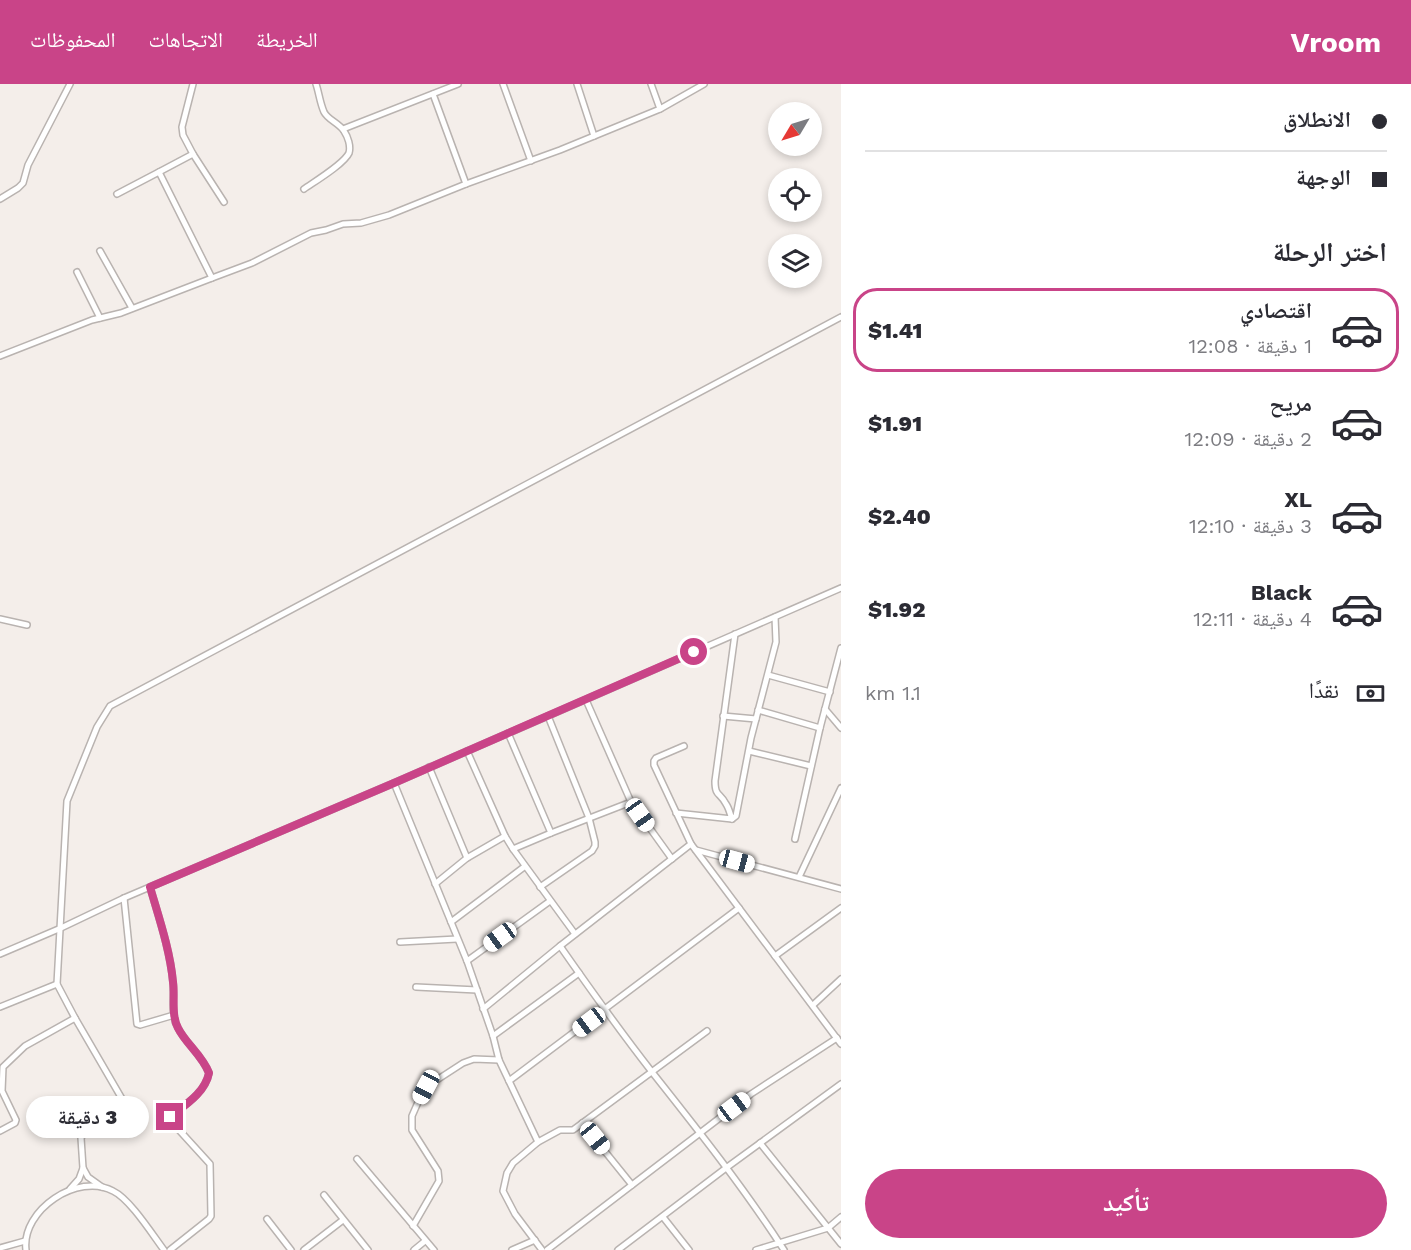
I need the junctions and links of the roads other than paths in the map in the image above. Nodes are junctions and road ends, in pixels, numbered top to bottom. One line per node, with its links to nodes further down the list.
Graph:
1 (70, 84): 19 (street)
2 (193, 84): 13 (street)
3 (316, 84): 11 (street)
4 (456, 84): 9 (street)
5 (503, 84): 14 (street)
6 (577, 84): 12 (street)
7 (651, 84): 10 (street)
8 (704, 84): 10 (street)
9 (433, 94): 11 (street); 16 (street)
10 (660, 109): 12 (street)
11 (343, 129): 17 (street)
12 (594, 136): 14 (street)
13 (193, 154): 15 (street); 20 (street)
14 (531, 161): 16 (street)
15 (159, 172): 18 (street); 23 (street)
16 (466, 184): 23 (street)
17 (304, 189)
18 (117, 194)
19 (0, 199)
20 (224, 202)
21 (100, 251): 24 (street)
22 (77, 272): 26 (street)
23 (212, 278): 24 (street)
24 (132, 308): 26 (street)
25 (841, 317): 76 (street)
26 (100, 318): 27 (street)
27 (0, 356)
28 (840, 591): 29 (street)
29 (775, 617): 32 (street); 34 (street)
30 (0, 618): 31 (street)
31 (27, 625)
32 (735, 634): 36 (street); 40 (street)
33 (841, 648): 35 (street)
34 (768, 675): 35 (street); 38 (street)
35 (830, 692): 37 (street)
36 (586, 700): 39 (street); 52 (street)
37 (825, 709): 42 (street); 43 (street)
38 (758, 710): 41 (street); 42 (street)
39 (548, 716): 44 (street); 54 (street)
40 (723, 716): 41 (street); 55 (street)
41 (756, 719): 47 (street)
42 (820, 728): 48 (street)
43 (841, 728)
44 (508, 733): 46 (street); 56 (street)
45 (684, 746): 53 (street)
46 (467, 751): 49 (street); 57 (street)
47 (749, 751): 48 (street); 55 (street)
48 (811, 766): 58 (street)
49 (429, 767): 50 (street); 62 (street)
50 (394, 783): 67 (street); 69 (street)
51 (841, 788): 65 (street)
52 (631, 802): 54 (street); 63 (street)
53 (676, 813): 55 (street); 59 (street)
54 (589, 818): 56 (street); 68 (street)
55 (732, 819)
56 (551, 833): 60 (street)
57 (505, 836): 60 (street); 62 (street)
58 (795, 839)
59 (691, 844): 61 (street); 63 (street)
60 (513, 849): 64 (street)
61 (696, 850): 65 (street); 73 (street)
62 (467, 858): 67 (street)
63 (672, 859): 77 (street)
64 (524, 867): 68 (street); 75 (street)
65 (799, 877): 70 (street)
66 (841, 880): 70 (street)
67 (435, 884): 75 (street)
68 (540, 886): 72 (street)
69 (150, 887): 71 (street); 93 (street)
70 (839, 888)
71 (124, 898): 76 (street); 93 (street)
72 (550, 901): 77 (street); 83 (street)
73 (739, 908): 82 (street); 92 (street)
74 (841, 908): 82 (street)
75 (451, 922): 78 (street)
76 (61, 928): 81 (street); 86 (street)
77 (575, 934): 80 (street)
78 (457, 939): 79 (street); 83 (street)
79 (400, 942)
80 (560, 946): 84 (street); 91 (street)
81 (0, 954)
82 (775, 956): 89 (street)
83 (467, 962): 88 (street)
84 (579, 973): 92 (street); 96 (street)
85 (841, 979): 89 (street)
86 (57, 984): 90 (street); 94 (street)
87 (416, 987): 88 (street)
88 (477, 990): 91 (street)
89 (813, 1005): 97 (street)
90 (0, 1007)
91 (483, 1009): 96 (street)
92 (605, 1010): 100 (street); 101 (street)
93 (174, 1015): 129 (street)
94 (75, 1018): 99 (street); 109 (street)
95 (707, 1031): 100 (street)
96 (493, 1036): 98 (street)
97 (839, 1041): 105 (street)
98 (499, 1060): 101 (street); 119 (street)
99 (2, 1067): 104 (street)
100 (651, 1071): 103 (street); 105 (street)
101 (509, 1081): 106 (street)
102 (841, 1084): 107 (street)
103 (582, 1123): 106 (street); 111 (street)
104 (0, 1131)
105 (700, 1133): 110 (street); 111 (street)
106 (538, 1142): 121 (street)
107 (760, 1143): 110 (street); 120 (street)
108 (357, 1159): 119 (street)
109 (83, 1168): 112 (street); 113 (street)
110 (726, 1168): 115 (street); 124 (street)
111 (632, 1185): 137 (street)
112 (102, 1187): 113 (street); 128 (street)
113 (70, 1189): 122 (street)
114 (324, 1196): 118 (street)
115 (663, 1217): 138 (street); 139 (street)
116 (841, 1217): 120 (street)
117 (267, 1219): 130 (street)
118 (343, 1220): 131 (street); 132 (street)
119 (413, 1226): 123 (street)
120 (828, 1228): 124 (street); 125 (street)
121 (535, 1240): 135 (street); 136 (street)
122 (25, 1241): 126 (street); 127 (street)
123 (425, 1241): 133 (street); 134 (street)
124 (779, 1243): 140 (street); 141 (street)
125 (841, 1244)
126 (0, 1248)
127 (26, 1250)
128 (164, 1250)
129 (170, 1250)
130 (291, 1250)
131 (304, 1250)
132 (368, 1250)
133 (414, 1250)
134 (434, 1250)
135 (512, 1250)
136 (542, 1250)
137 (547, 1250)
138 (618, 1250)
139 (689, 1250)
140 (756, 1250)
141 (784, 1250)

